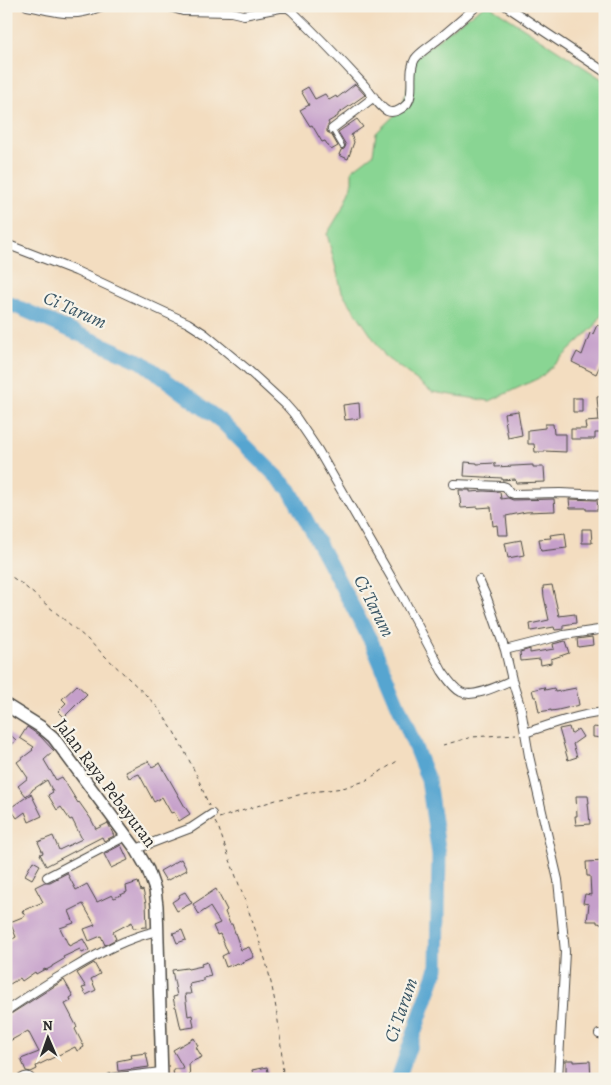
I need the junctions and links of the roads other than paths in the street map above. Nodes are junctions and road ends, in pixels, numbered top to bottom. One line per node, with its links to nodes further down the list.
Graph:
1 (27, 6): 2 (street)
2 (103, 6)
3 (168, 6): 7 (street)
4 (477, 6): 7 (street)
5 (506, 6): 6 (street)
6 (605, 72)
7 (374, 97): 8 (street)
8 (332, 129): 9 (lane)
9 (342, 146)
10 (6, 244): 16 (street)
11 (454, 484): 12 (street)
12 (605, 495)
13 (479, 580): 15 (street)
14 (605, 629): 15 (street)
15 (505, 650): 16 (street)
16 (512, 680): 19 (street)
17 (6, 705): 21 (main road, Jalan Raya Pebayuran)
18 (605, 712): 19 (street)
19 (525, 734): 30 (street)
20 (212, 814): 22 (street)
21 (126, 836): 22 (main road, Jalan Raya Pebayuran); 23 (street)
22 (136, 848): 24 (main road, Jalan Raya Pebayuran)
23 (47, 877)
24 (157, 931): 25 (street); 26 (main road, Jalan Raya Pebayuran)
25 (6, 1011)
26 (162, 1076): 27 (street)
27 (111, 1078)
28 (21, 1079): 29 (street)
29 (30, 1079)
30 (558, 1079)

